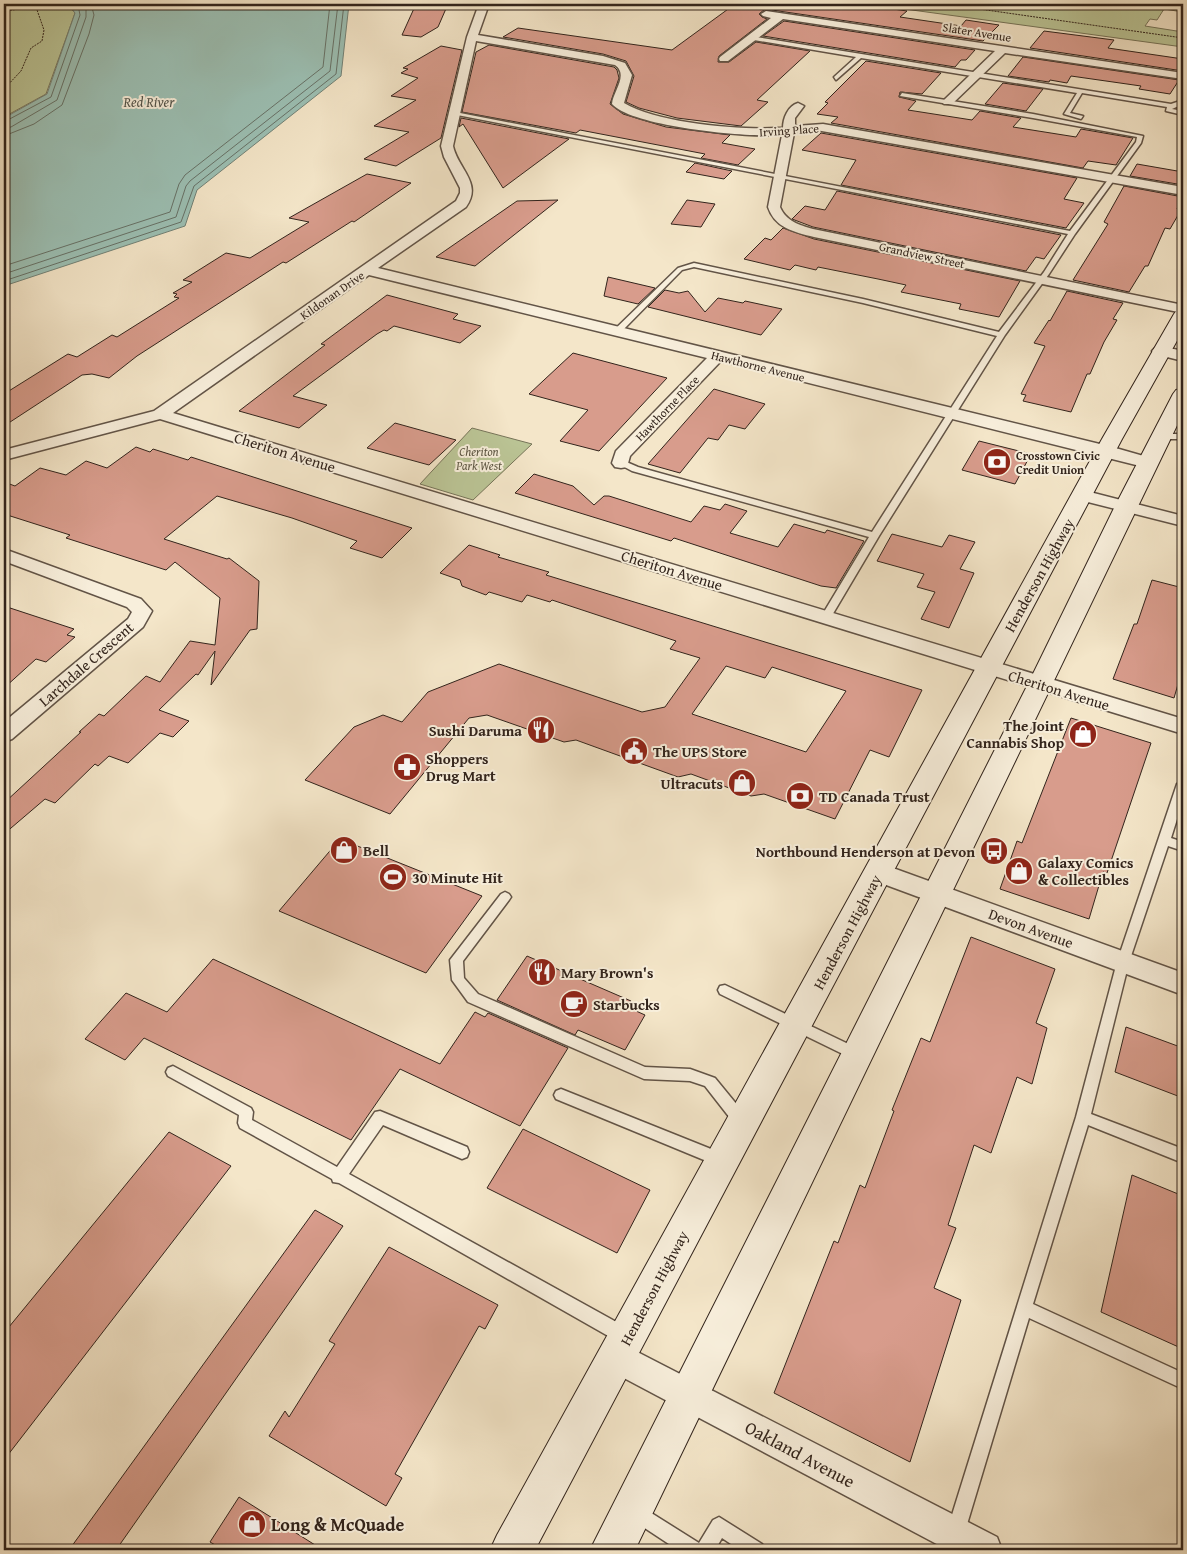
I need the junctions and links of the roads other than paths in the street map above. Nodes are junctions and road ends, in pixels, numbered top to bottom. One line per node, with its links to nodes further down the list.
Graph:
1 (484, 4): 4 (street, Kildonan Drive)
2 (766, 14): 3 (street, Slater Avenue)
3 (783, 16): 5 (street); 6 (street, Slater Avenue)
4 (472, 37): 19 (street, Kildonan Drive); 21 (street, Irving Place)
5 (750, 38): 7 (lane); 8 (street)
6 (1003, 49): 9 (street); 10 (street, Slater Avenue)
7 (860, 56): 9 (lane); 11 (lane)
8 (724, 59)
9 (975, 74): 12 (lane); 14 (street)
10 (1183, 76)
11 (836, 78)
12 (1080, 91): 17 (lane); 20 (lane)
13 (902, 95): 14 (lane)
14 (948, 102): 23 (lane)
15 (1183, 102): 17 (lane)
16 (798, 106): 21 (street, Grandview Street)
17 (1171, 106): 18 (lane)
18 (1183, 113)
19 (455, 114): 22 (lane); 26 (street, Kildonan Drive)
20 (1084, 117)
21 (788, 131): 22 (street, Grandview Street); 23 (street, Irving Place)
22 (780, 178): 25 (lane); 27 (street, Grandview Street)
23 (1112, 178): 24 (street, Irving Place); 25 (lane)
24 (1183, 191)
25 (1072, 233): 27 (lane)
26 (367, 270): 30 (street, Hawthorne Avenue); 37 (street, Kildonan Drive)
27 (1042, 280): 28 (street, Grandview Street); 31 (lane)
28 (1183, 309)
29 (1183, 314): 32 (main road, Henderson Highway)
30 (616, 331): 31 (lane); 33 (street, Hawthorne Avenue)
31 (1001, 335): 36 (lane)
32 (1160, 351): 34 (street); 39 (main road, Henderson Highway)
33 (717, 356): 36 (street, Hawthorne Avenue); 41 (street, Hawthorne Place)
34 (1183, 356)
35 (1183, 394): 38 (main road)
36 (952, 413): 39 (street, Hawthorne Avenue); 45 (lane)
37 (160, 414): 40 (street, Kildonan Drive); 47 (street, Cheriton Avenue)
38 (1164, 446): 39 (street, Hawthorne Avenue); 43 (main road)
39 (1106, 451): 42 (main road, Henderson Highway)
40 (4, 455)
41 (621, 463): 45 (lane)
42 (1082, 495): 43 (street); 48 (main road, Henderson Highway)
43 (1126, 506): 44 (street); 49 (main road)
44 (1183, 520)
45 (874, 536): 47 (lane)
46 (4, 555): 51 (street, Larchdale Crescent)
47 (826, 617): 48 (street, Cheriton Avenue)
48 (988, 669): 49 (street, Cheriton Avenue); 55 (main road, Henderson Highway)
49 (1041, 684): 50 (street, Cheriton Avenue); 56 (main road)
50 (1183, 727)
51 (4, 734)
52 (1183, 784): 53 (lane)
53 (1164, 840): 54 (lane); 58 (lane)
54 (1183, 847)
55 (879, 872): 56 (street, Devon Avenue); 61 (main road, Henderson Highway)
56 (936, 893): 58 (street, Devon Avenue); 62 (main road)
57 (505, 897): 66 (lane)
58 (1123, 962): 59 (street, Devon Avenue); 65 (lane)
59 (1183, 984)
60 (725, 990): 61 (lane)
61 (796, 1027): 62 (lane); 66 (main road, Henderson Highway)
62 (858, 1055): 74 (main road)
63 (173, 1072): 70 (lane)
64 (561, 1095): 69 (lane)
65 (1083, 1117): 68 (lane); 71 (lane)
66 (743, 1123): 69 (main road, Henderson Highway)
67 (462, 1152): 70 (lane)
68 (1183, 1156)
69 (723, 1161): 72 (main road, Henderson Highway)
70 (338, 1177): 72 (lane)
71 (1024, 1308): 73 (lane); 76 (lane)
72 (622, 1347): 74 (street, Oakland Avenue); 77 (main road, Henderson Highway)
73 (1183, 1381)
74 (689, 1396): 75 (main road); 76 (street, Oakland Avenue)
75 (632, 1510): 78 (main road); 79 (lane)
76 (955, 1535): 82 (street, Oakland Avenue)
77 (512, 1550)
78 (612, 1550)
79 (694, 1550)
80 (705, 1550): 81 (lane)
81 (756, 1550)
82 (984, 1550)

